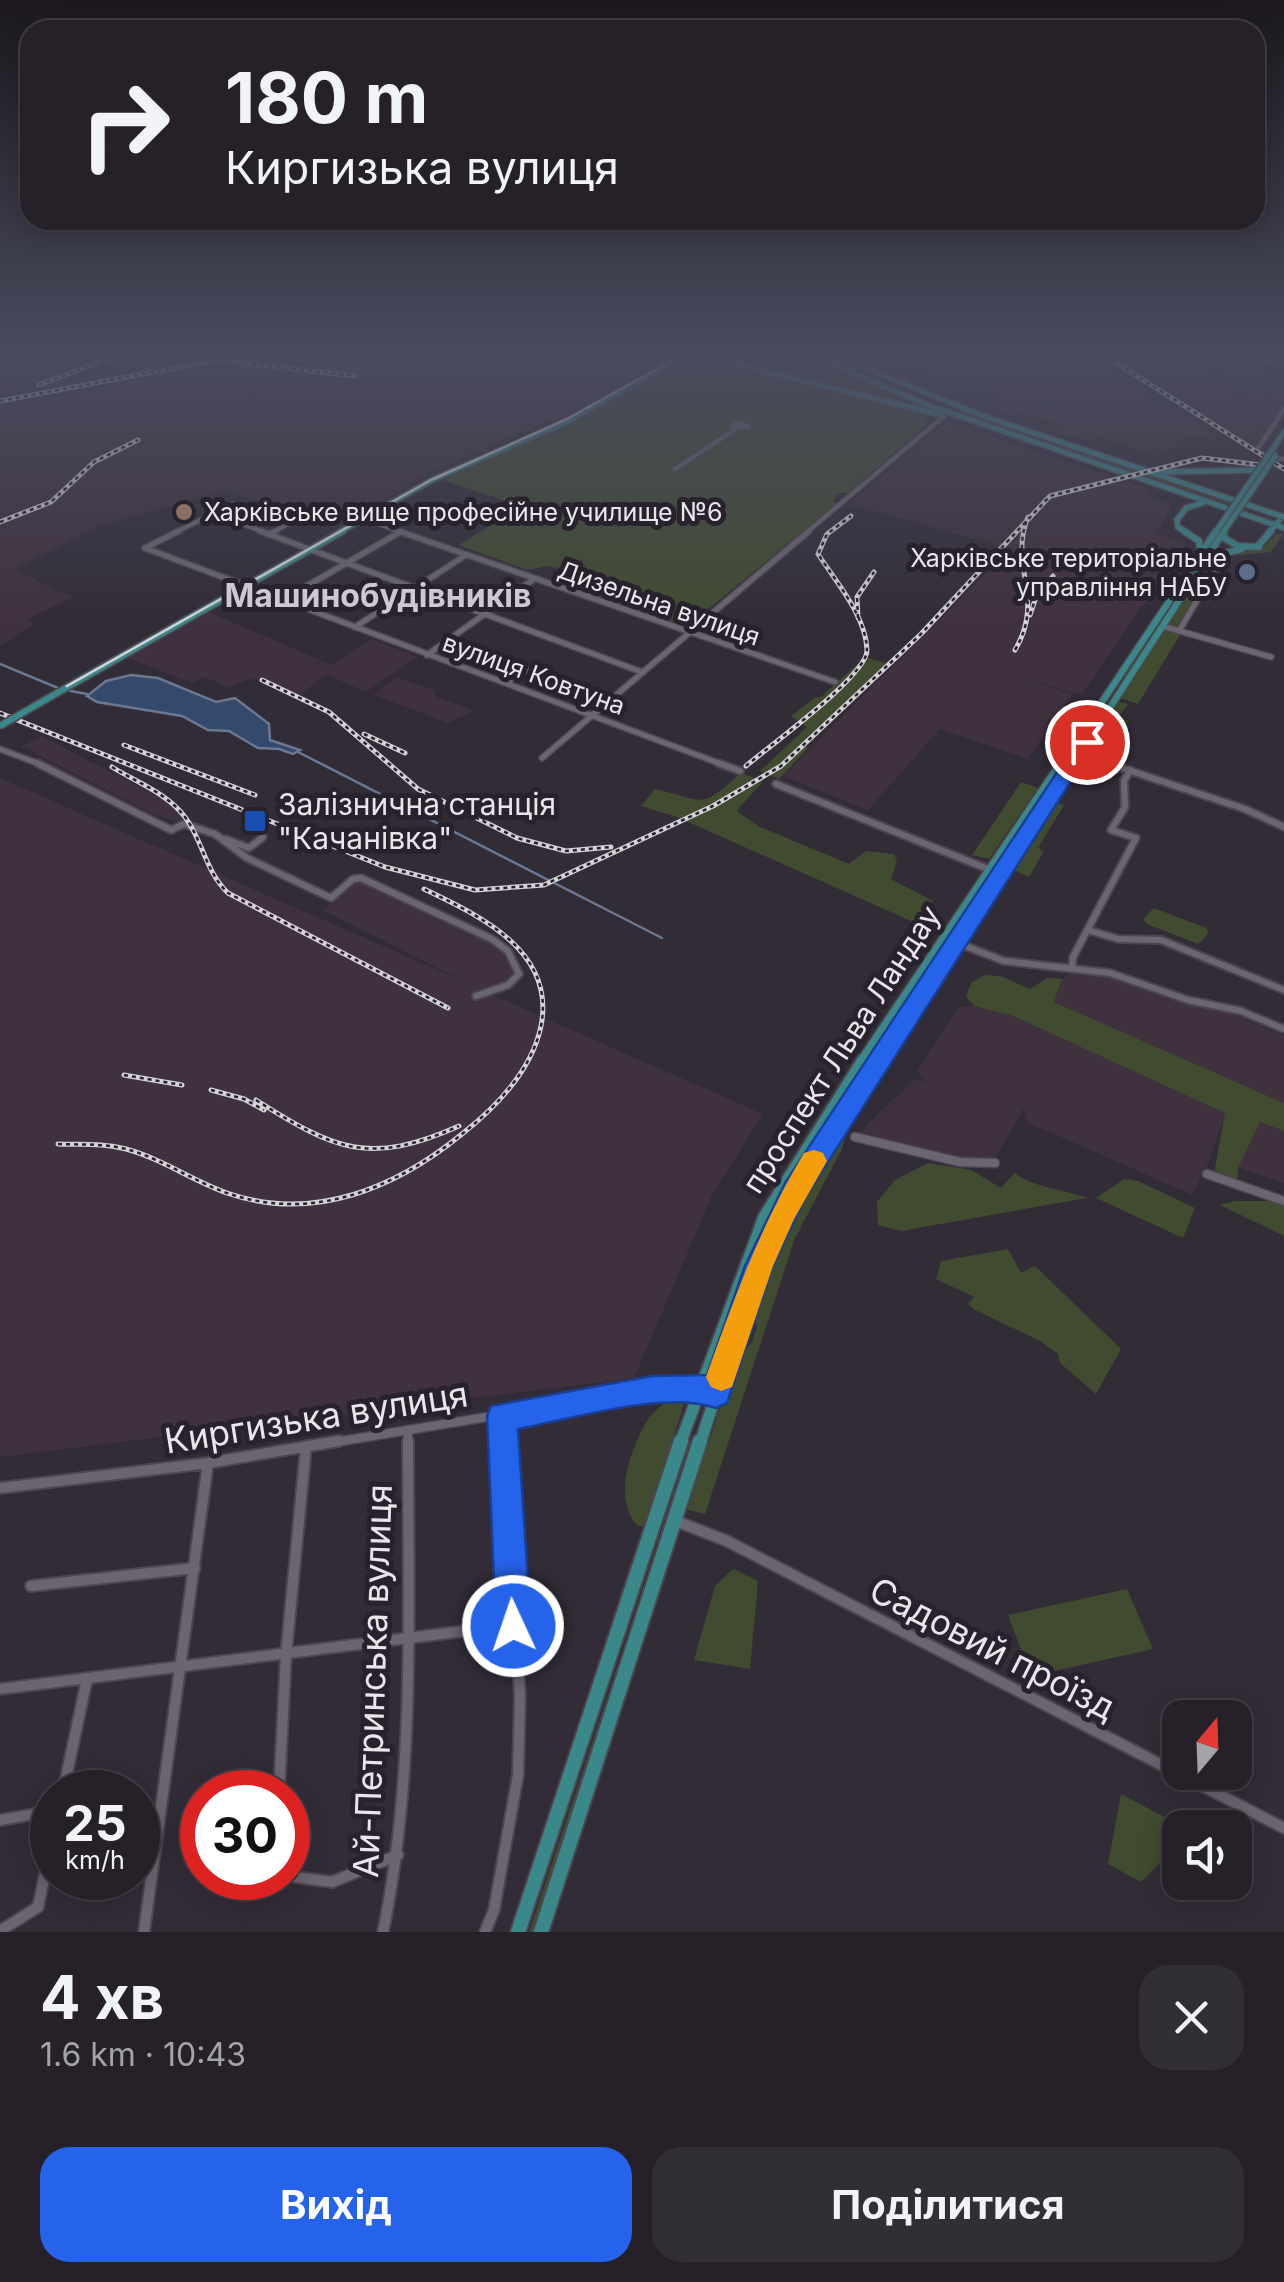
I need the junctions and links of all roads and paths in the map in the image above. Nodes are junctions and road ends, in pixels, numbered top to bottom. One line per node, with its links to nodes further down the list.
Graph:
1 (520, 442): 23 (main road)
2 (716, 442): 11 (street)
3 (918, 442): 45 (street)
4 (1043, 442): 17 (main road)
5 (1053, 442): 10 (main road)
6 (1262, 442): 9 (street)
7 (1277, 442): 12 (main road, проспект Льва Ландау, bridge)
8 (1284, 444): 28 (main road, проспект Льва Ландау, bridge)
9 (1284, 459)
10 (1122, 464): 13 (main road); 16 (main road); 21 (main road)
11 (675, 469)
12 (1258, 470): 14 (main road); 15 (main road, проспект Льва Ландау, bridge)
13 (1185, 471): 14 (main road); 16 (main road)
14 (1228, 472): 15 (main road)
15 (1248, 486): 28 (main road, проспект Льва Ландау, bridge)
16 (1201, 489): 21 (main road)
17 (1173, 490): 19 (main road); 20 (main road)
18 (233, 504): 22 (street)
19 (1216, 505): 20 (main road); 21 (main road)
20 (1186, 508): 24 (main road)
21 (1249, 509): 25 (main road); 25 (main road)
22 (214, 514): 29 (street); 38 (street, вулиця Ковтуна)
23 (361, 518): 27 (street, Дизельна вулиця); 32 (main road)
24 (1177, 520): 28 (main road); 34 (main road)
25 (1279, 521): 30 (main road); 30 (main road)
26 (292, 522): 29 (street)
27 (401, 531): 33 (street, Дизельна вулиця); 35 (street)
28 (1220, 532): 31 (main road); 34 (main road, проспект Льва Ландау)
29 (268, 534): 32 (street)
30 (1268, 536): 31 (main road)
31 (1258, 547): 34 (main road)
32 (306, 549): 35 (street); 38 (main road)
33 (468, 555): 37 (street, Дизельна вулиця); 39 (street)
34 (1202, 557): 42 (main road, проспект Льва Ландау)
35 (346, 564): 39 (street); 40 (street)
36 (1216, 570): 44 (street)
37 (535, 579): 41 (street); 45 (street, Дизельна вулиця)
38 (240, 585): 40 (street, вулиця Ковтуна); 52 (main road)
39 (415, 589): 41 (street); 43 (street)
40 (282, 601): 43 (street, вулиця Ковтуна)
41 (484, 614): 46 (street); 49 (street)
42 (1158, 625): 44 (street); 56 (main road, проспект Льва Ландау); 57 (main road, проспект Льва Ландау)
43 (353, 627): 46 (street, вулиця Ковтуна)
44 (1179, 631): 47 (street)
45 (687, 634): 49 (street); 50 (street, Дизельна вулиця)
46 (426, 655): 51 (street, вулиця Ковтуна)
47 (1271, 657)
48 (533, 672): 51 (street)
49 (642, 672): 53 (street)
50 (835, 682)
51 (506, 684): 53 (street, вулиця Ковтуна)
52 (61, 688): 54 (main road, bridge)
53 (590, 716): 58 (street); 60 (street, вулиця Ковтуна)
54 (0, 723)
55 (0, 750): 64 (street)
56 (1067, 754): 57 (main road); 65 (main road, проспект Льва Ландау)
57 (1077, 757): 59 (street); 65 (main road, проспект Льва Ландау)
58 (542, 758)
59 (1130, 770): 62 (street); 66 (street)
60 (740, 771)
61 (776, 784): 65 (street)
62 (1284, 827)
63 (263, 837): 64 (street)
64 (219, 838): 70 (street)
65 (996, 872): 67 (main road, проспект Льва Ландау)
66 (1088, 930): 68 (street); 69 (street)
67 (951, 941): 68 (street); 72 (main road, проспект Льва Ландау)
68 (1072, 967): 71 (street)
69 (1284, 990)
70 (476, 996)
71 (1284, 1029)
72 (872, 1059): 77 (main road, проспект Льва Ландау); 78 (main road, проспект Льва Ландау)
73 (854, 1137): 74 (street)
74 (995, 1163)
75 (1207, 1174): 76 (street)
76 (1284, 1200)
77 (700, 1388): 78 (main road); 79 (street, Киргизька вулиця); 82 (main road, проспект Льва Ландау)
78 (716, 1393): 84 (main road, проспект Льва Ландау)
79 (502, 1416): 80 (street, Киргизька вулиця); 89 (street)
80 (408, 1430): 81 (street, Киргизька вулиця); 90 (street, Ай-Петринська вулиця)
81 (306, 1447): 83 (street, Киргизька вулиця); 91 (street)
82 (676, 1462): 84 (main road); 107 (main road, проспект Льва Ландау)
83 (208, 1463): 85 (street, Киргизька вулиця); 87 (street)
84 (692, 1468): 86 (main road, проспект Льва Ландау)
85 (0, 1488)
86 (674, 1521): 99 (street, Садовий проїзд); 108 (main road, проспект Льва Ландау)
87 (195, 1568): 88 (street); 92 (street)
88 (31, 1586)
89 (513, 1626): 90 (street); 106 (street)
90 (408, 1640): 91 (street); 100 (street, Ай-Петринська вулиця)
91 (286, 1655): 92 (street); 96 (street)
92 (183, 1667): 93 (street); 104 (street)
93 (87, 1679): 94 (street); 95 (street)
94 (0, 1689)
95 (68, 1770)
96 (280, 1770)
97 (30, 1815): 98 (street)
98 (0, 1820)
99 (1284, 1828)
100 (399, 1854): 101 (street); 105 (street, Ай-Петринська вулиця)
101 (310, 1879)
102 (39, 1900): 103 (street)
103 (0, 1931)
104 (144, 1932)
105 (383, 1932)
106 (486, 1932)
107 (518, 1932)
108 (540, 1932)

